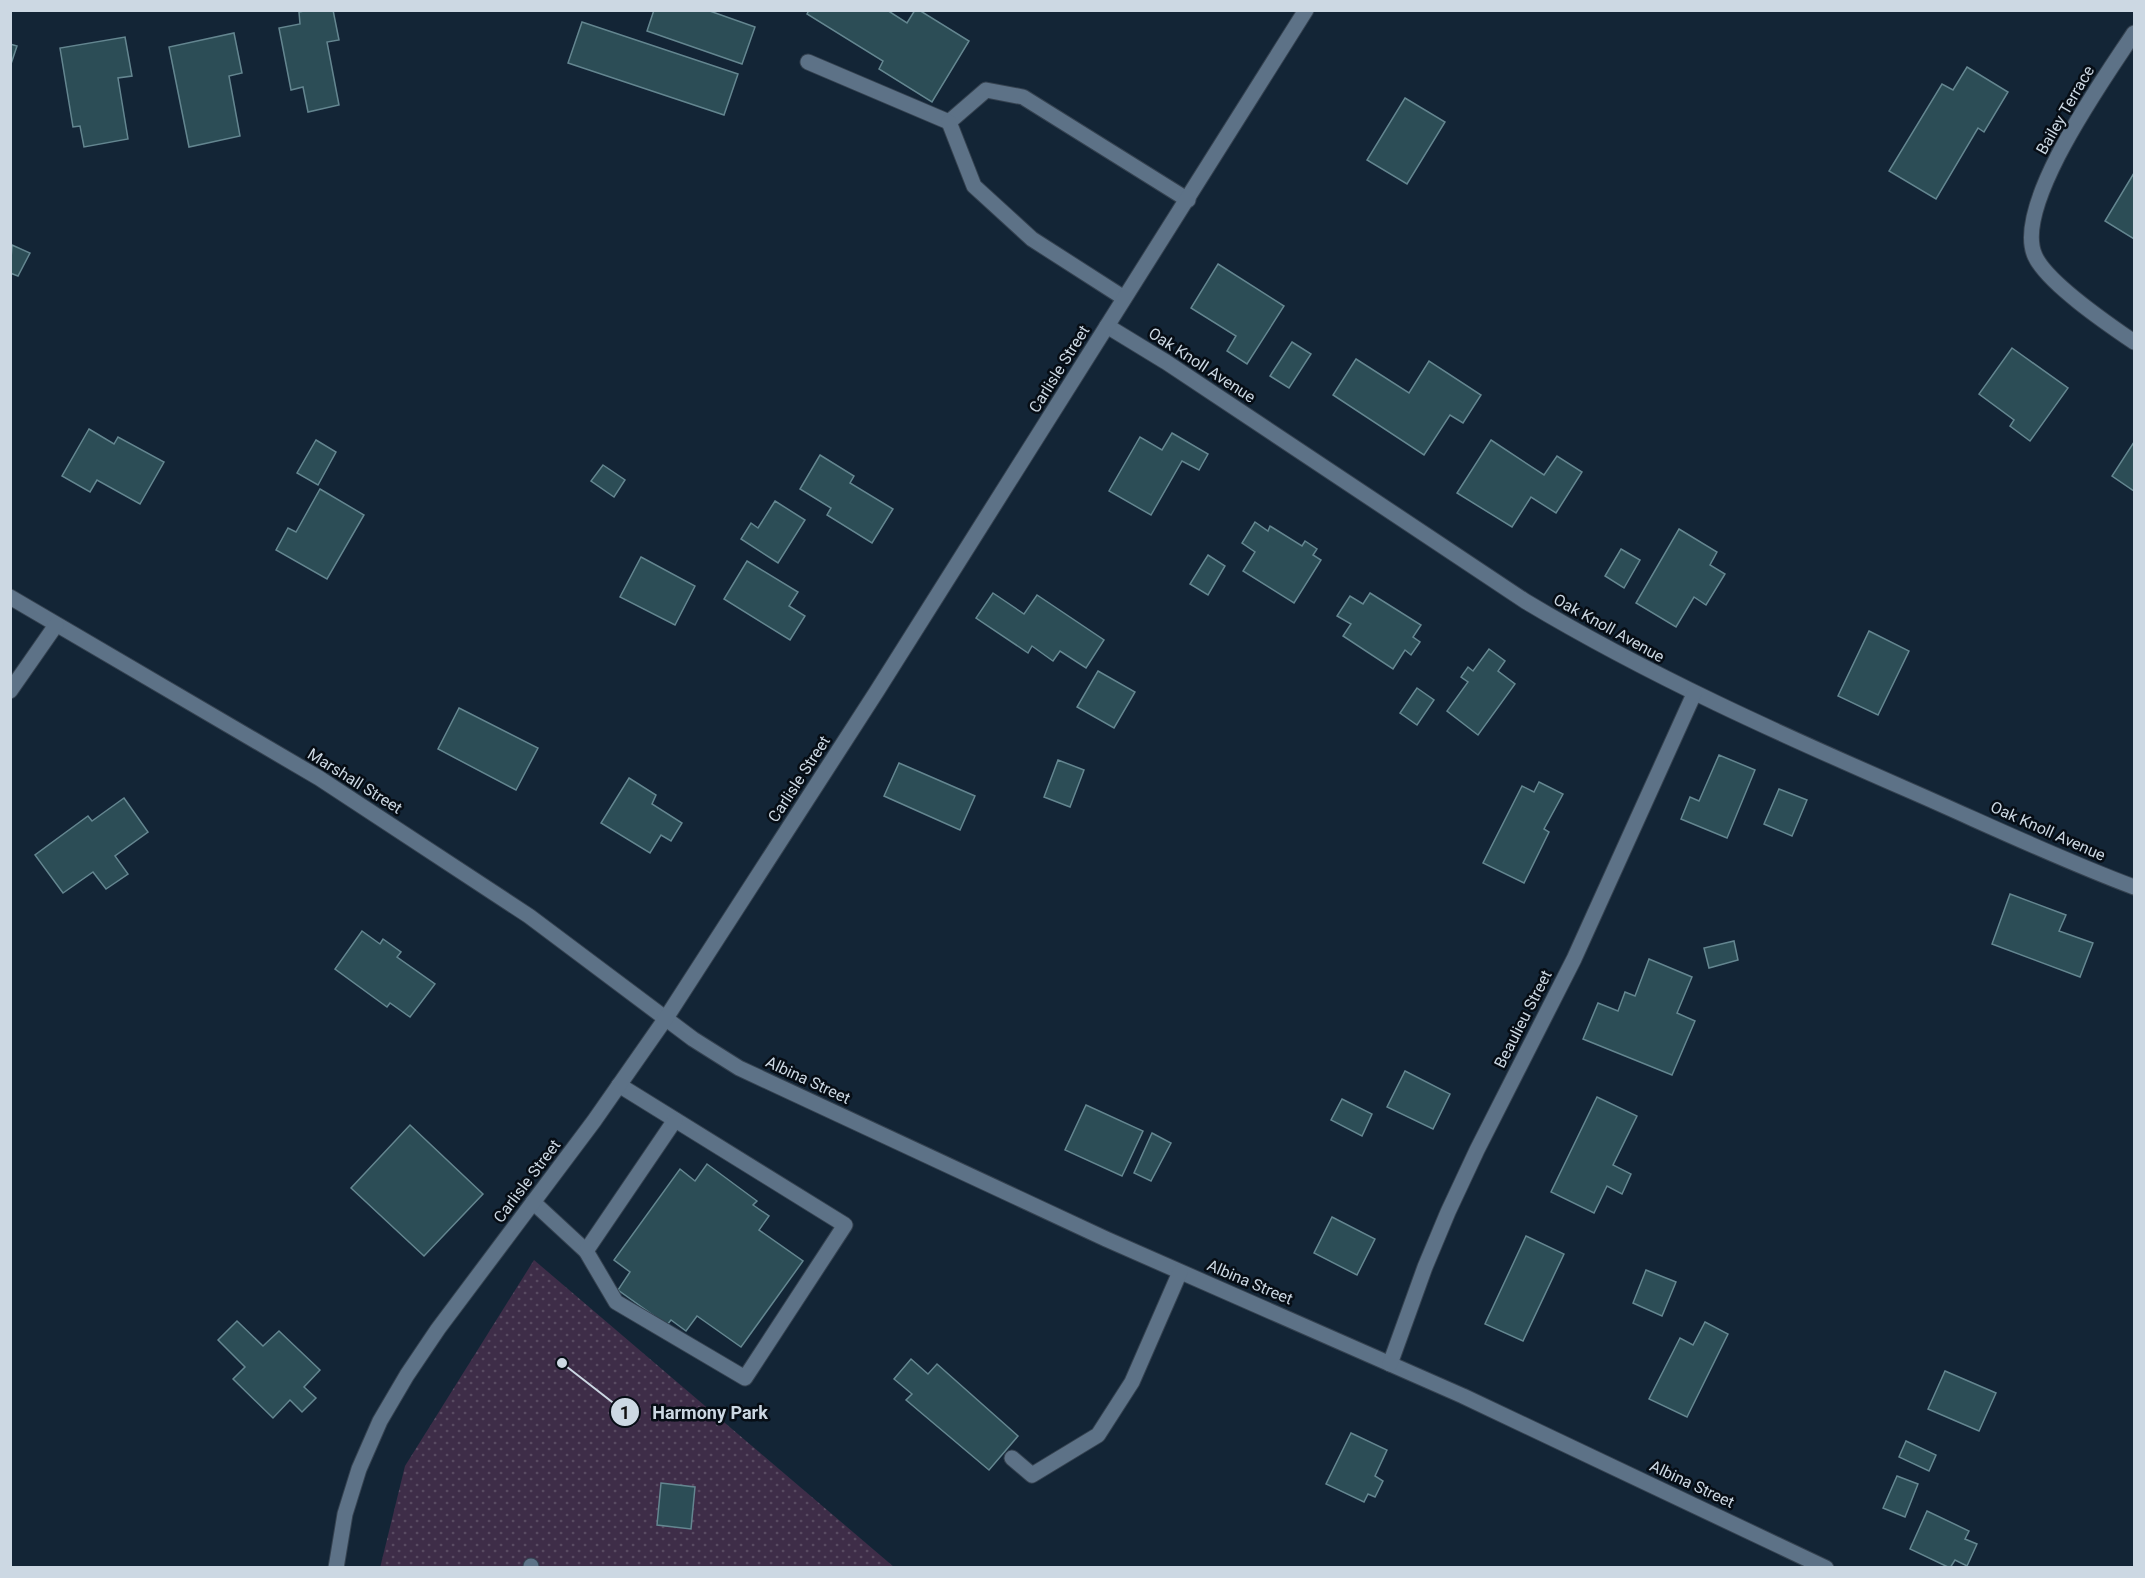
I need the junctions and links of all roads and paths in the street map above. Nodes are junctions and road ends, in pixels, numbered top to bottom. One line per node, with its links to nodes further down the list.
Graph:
1 (1306, 10): 5 (street, Carlisle Street)
2 (2134, 33): 8 (street, Bailey Terrace)
3 (808, 62): 4 (street)
4 (949, 122): 5 (street); 6 (street)
5 (1188, 200): 6 (street, Carlisle Street)
6 (1124, 298): 7 (street, Carlisle Street)
7 (1107, 326): 12 (street, Oak Knoll Avenue); 14 (street, Carlisle Street)
8 (2134, 342)
9 (10, 597): 10 (street, Marshall Street)
10 (56, 625): 11 (street); 14 (street, Marshall Street)
11 (10, 691)
12 (1694, 694): 13 (street, Oak Knoll Avenue); 20 (street, Beaulieu Street)
13 (2134, 887)
14 (666, 1018): 15 (street, Carlisle Street); 19 (street, Albina Street)
15 (619, 1085): 16 (street); 17 (street, Carlisle Street)
16 (675, 1120): 18 (street); 18 (street)
17 (534, 1202): 18 (street); 22 (street, Carlisle Street)
18 (586, 1251)
19 (1180, 1272): 20 (street, Albina Street); 21 (street)
20 (1390, 1364): 23 (street, Albina Street)
21 (1012, 1458)
22 (336, 1568)
23 (1826, 1568)

